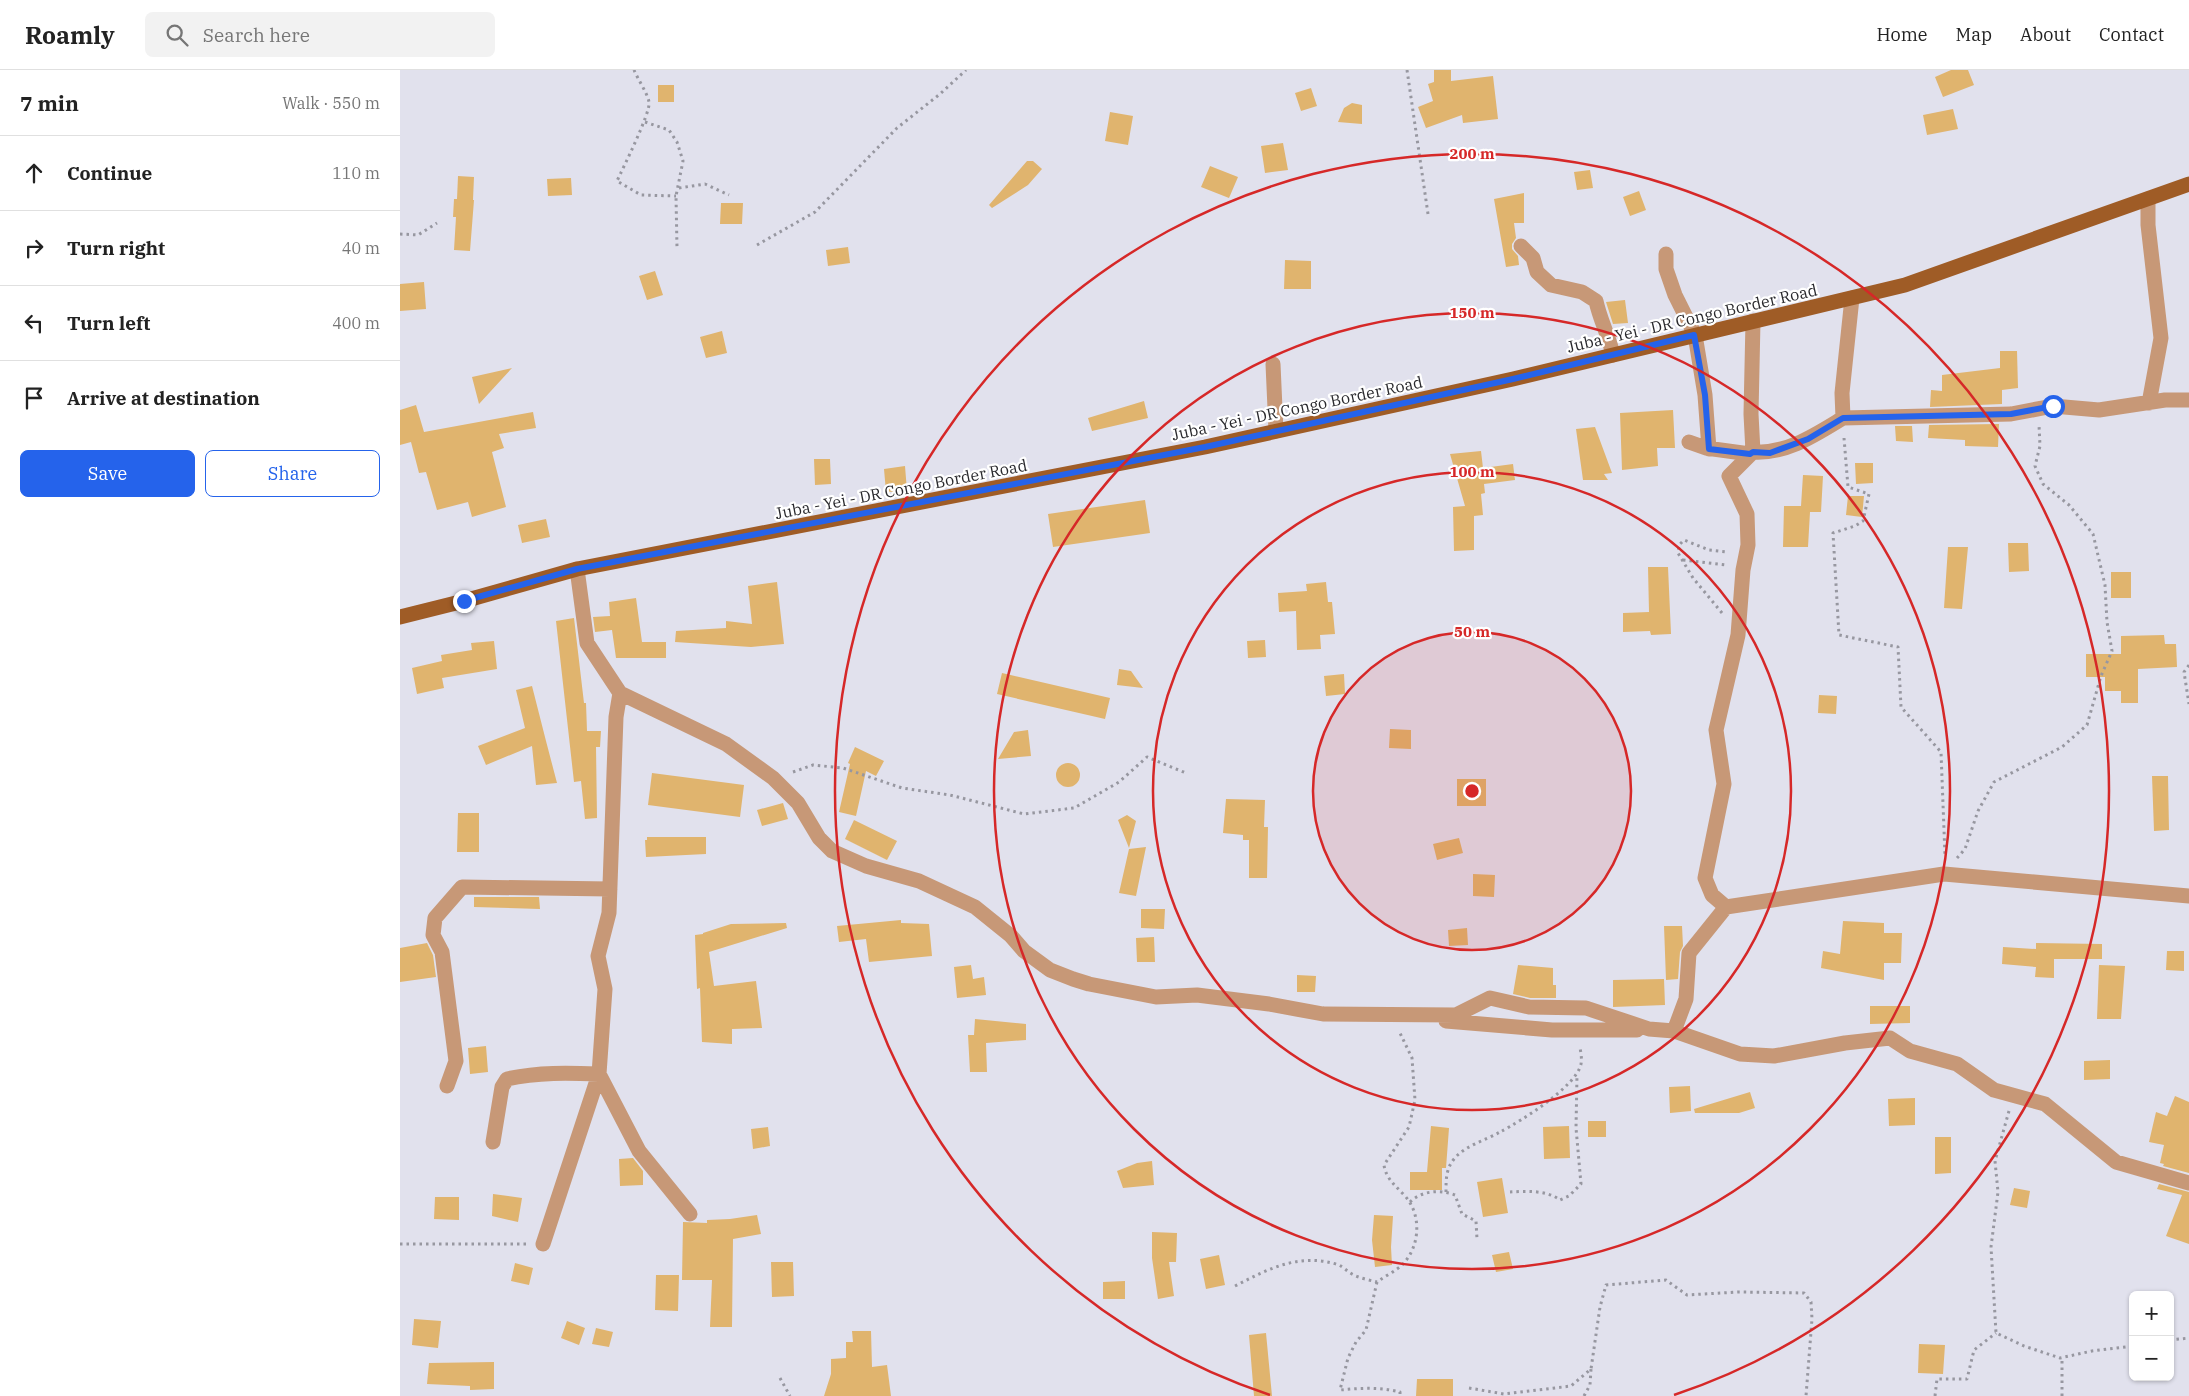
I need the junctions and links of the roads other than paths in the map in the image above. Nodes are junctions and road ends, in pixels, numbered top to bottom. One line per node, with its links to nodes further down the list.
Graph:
1 (2189, 184): 2 (main road, Juba - Yei - DR Congo Border Road)
2 (2148, 198): 5 (main road, Juba - Yei - DR Congo Border Road); 11 (street)
3 (1522, 246): 8 (street)
4 (1666, 254): 7 (street)
5 (1852, 298): 6 (main road, Juba - Yei - DR Congo Border Road); 12 (street)
6 (1753, 321): 7 (main road, Juba - Yei - DR Congo Border Road); 16 (street)
7 (1694, 335): 8 (main road, Juba - Yei - DR Congo Border Road); 15 (street)
8 (1613, 355): 13 (main road, Juba - Yei - DR Congo Border Road)
9 (1273, 364): 13 (street)
10 (2189, 400): 11 (street)
11 (2149, 403): 12 (street)
12 (1843, 418): 16 (street)
13 (1276, 431): 17 (main road, Juba - Yei - DR Congo Border Road)
14 (1688, 442): 15 (street)
15 (1709, 449): 16 (street)
16 (1751, 453): 22 (street)
17 (577, 569): 18 (main road, Juba - Yei - DR Congo Border Road); 19 (street)
18 (400, 617)
19 (620, 693): 20 (street); 23 (street)
20 (610, 889): 26 (street); 27 (street)
21 (2189, 896): 22 (street)
22 (1726, 907): 25 (street)
23 (1389, 1014): 24 (street); 24 (street)
24 (1649, 1029): 25 (street)
25 (1674, 1031): 29 (street)
26 (600, 1074): 28 (street); 30 (street); 31 (street)
27 (447, 1086)
28 (493, 1142)
29 (2189, 1183)
30 (690, 1214)
31 (542, 1244)

